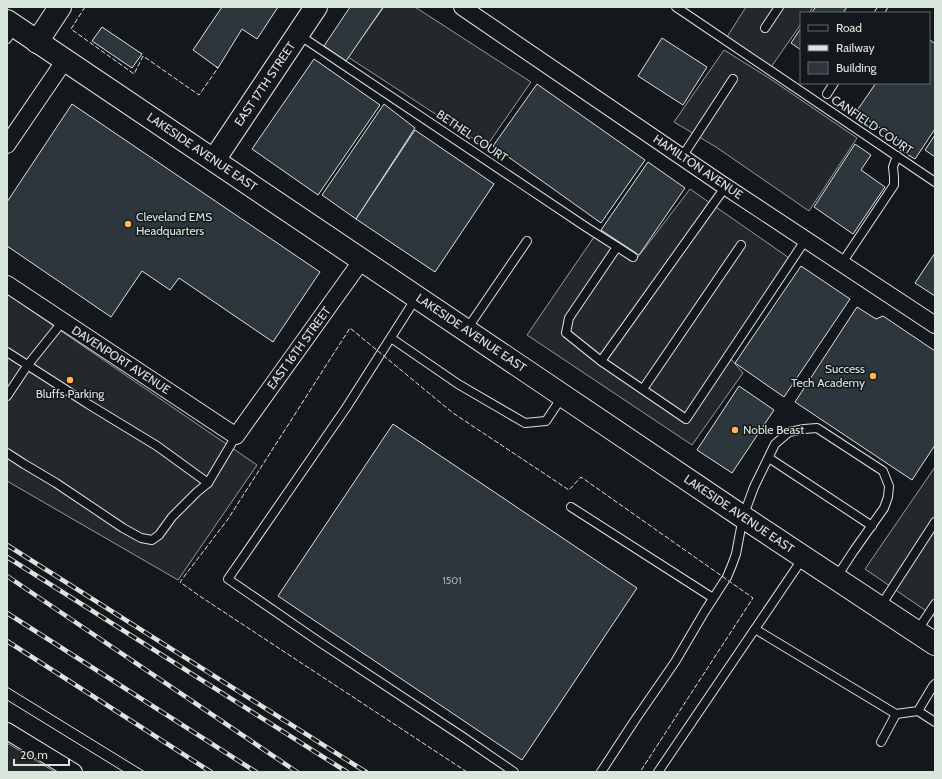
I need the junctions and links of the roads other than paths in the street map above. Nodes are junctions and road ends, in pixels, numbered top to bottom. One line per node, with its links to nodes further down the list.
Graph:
1 (60, 7): 9 (street)
2 (316, 7): 8 (street, EAST 17TH STREET)
3 (462, 7): 16 (street, HAMILTON AVENUE)
4 (676, 7): 15 (lane, CANFIELD COURT)
5 (779, 7): 6 (lane)
6 (765, 28)
7 (10, 29): 9 (street, LAKESIDE AVENUE EAST)
8 (298, 35): 17 (street, EAST 17TH STREET); 23 (lane, BETHEL COURT)
9 (37, 42): 10 (street, LAKESIDE AVENUE EAST)
10 (65, 60): 14 (street); 17 (street, LAKESIDE AVENUE EAST)
11 (733, 79): 16 (lane)
12 (833, 84): 13 (lane)
13 (827, 94)
14 (7, 145)
15 (897, 156): 18 (lane, CANFIELD COURT); 26 (lane)
16 (682, 157): 19 (street, HAMILTON AVENUE)
17 (214, 160): 25 (street, LAKESIDE AVENUE EAST)
18 (935, 182)
19 (726, 186): 20 (street, HAMILTON AVENUE); 34 (lane)
20 (806, 239): 26 (street, HAMILTON AVENUE); 36 (lane)
21 (527, 241): 31 (lane)
22 (741, 245): 36 (lane)
23 (617, 247): 24 (lane, BETHEL COURT); 34 (lane)
24 (633, 257)
25 (362, 260): 28 (street, LAKESIDE AVENUE EAST); 39 (street, EAST 16TH STREET)
26 (842, 263): 30 (street, HAMILTON AVENUE)
27 (7, 284): 29 (street, DAVENPORT AVENUE)
28 (417, 297): 31 (street, LAKESIDE AVENUE EAST); 32 (lane)
29 (63, 321): 35 (lane); 39 (street, DAVENPORT AVENUE)
30 (935, 324)
31 (466, 330): 38 (street, LAKESIDE AVENUE EAST)
32 (391, 338): 38 (lane); 62 (lane)
33 (7, 352): 35 (lane)
34 (601, 361): 36 (lane)
35 (27, 366): 37 (lane); 42 (lane)
36 (643, 390)
37 (7, 396)
38 (563, 396): 44 (street, LAKESIDE AVENUE EAST)
39 (236, 436): 42 (lane)
40 (7, 453): 42 (lane)
41 (769, 458): 44 (lane); 46 (lane); 46 (lane)
42 (208, 483)
43 (571, 508): 49 (lane)
44 (743, 517): 47 (street, LAKESIDE AVENUE EAST); 49 (lane)
45 (935, 522): 51 (lane)
46 (872, 526): 48 (lane)
47 (803, 558): 48 (street, LAKESIDE AVENUE EAST); 52 (lane)
48 (836, 579): 51 (street, LAKESIDE AVENUE EAST)
49 (713, 598): 63 (lane)
50 (935, 604): 53 (lane)
51 (880, 608): 53 (street, LAKESIDE AVENUE EAST)
52 (755, 629): 57 (lane); 64 (lane)
53 (916, 632): 54 (street, LAKESIDE AVENUE EAST)
54 (935, 644)
55 (935, 684): 56 (lane)
56 (918, 711): 57 (lane); 58 (lane)
57 (896, 714): 60 (lane)
58 (935, 722)
59 (7, 731): 61 (street)
60 (881, 742)
61 (74, 772)
62 (514, 772)
63 (601, 772)
64 (658, 772)

